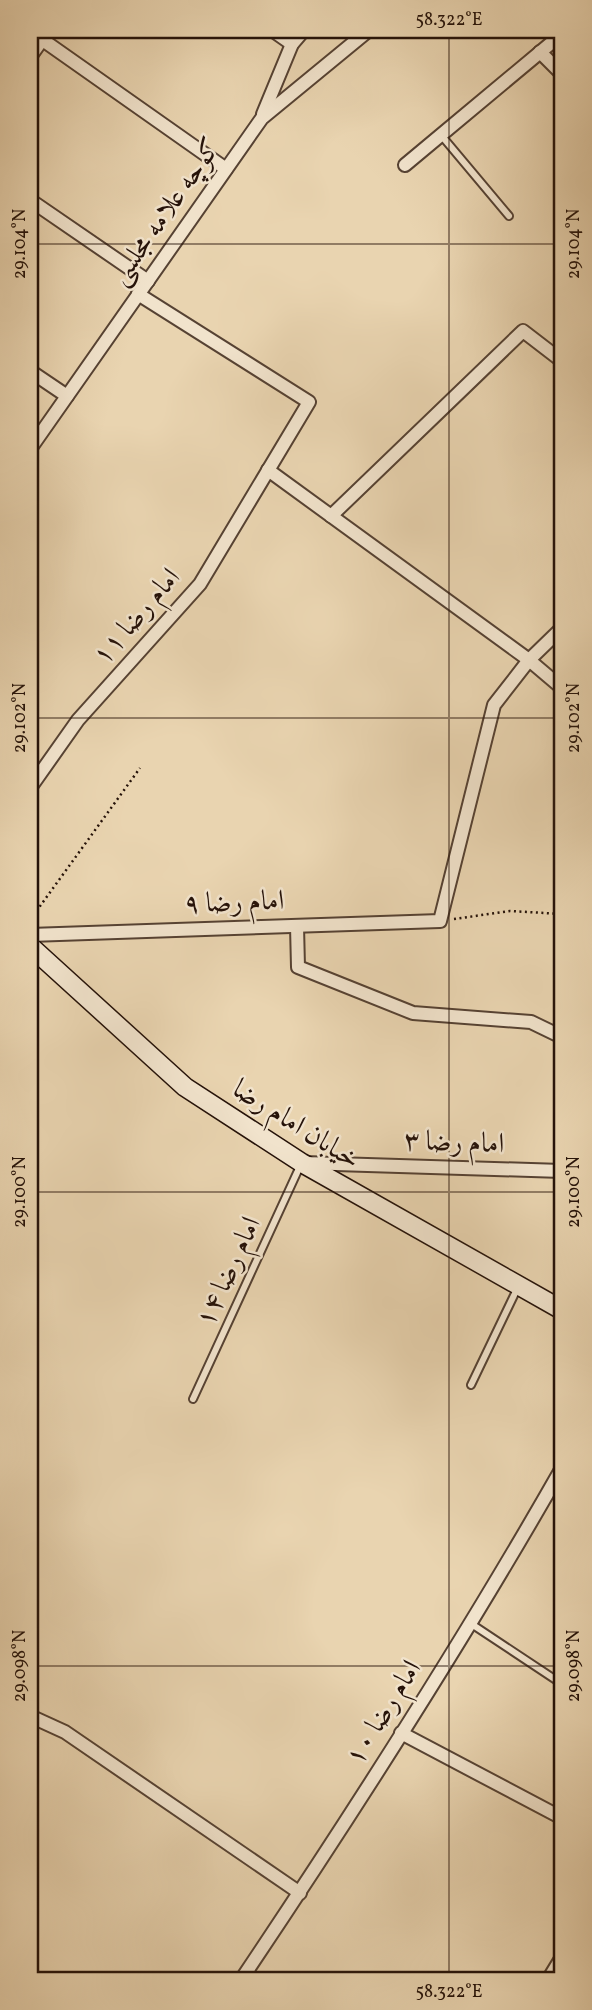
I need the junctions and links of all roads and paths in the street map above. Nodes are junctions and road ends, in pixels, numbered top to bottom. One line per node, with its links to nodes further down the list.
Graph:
1 (272, 30): 7 (street)
2 (304, 30): 7 (street)
3 (369, 30): 11 (street, کوچه علامه مجلسی)
4 (30, 31): 6 (street)
5 (562, 34): 8 (street)
6 (42, 40): 9 (street); 14 (street)
7 (292, 44): 11 (street)
8 (540, 52): 10 (street); 12 (street)
9 (30, 57)
10 (562, 74)
11 (262, 118): 14 (street, کوچه علامه مجلسی)
12 (440, 135): 13 (street); 16 (lane)
13 (405, 165)
14 (226, 169): 17 (street, کوچه علامه مجلسی)
15 (30, 200): 17 (street)
16 (509, 216)
17 (148, 281): 18 (street, کوچه علامه مجلسی)
18 (138, 294): 21 (street, کوچه علامه مجلسی); 23 (street, امام رضا ۱۱)
19 (562, 361): 24 (street)
20 (30, 371): 21 (street)
21 (67, 396): 22 (street, کوچه علامه مجلسی)
22 (30, 449)
23 (268, 470): 24 (street); 29 (street, امام رضا ۱۱)
24 (331, 516): 26 (street)
25 (562, 628): 26 (street)
26 (529, 660): 27 (street); 32 (street)
27 (562, 688)
28 (140, 768): 31 (path)
29 (30, 788)
30 (562, 914): 32 (path)
31 (30, 920)
32 (440, 921): 33 (street, امام رضا ۹)
33 (297, 926): 34 (street, امام رضا ۹); 36 (street)
34 (30, 935)
35 (30, 946): 37 (street, خیابان امام رضا)
36 (562, 1037)
37 (302, 1163): 38 (street, امام رضا ۳); 39 (street, خیابان امام رضا); 42 (lane, امام رضا ۱۴)
38 (562, 1171)
39 (519, 1286): 40 (street, خیابان امام رضا); 41 (lane)
40 (562, 1310)
41 (471, 1385)
42 (193, 1399)
43 (562, 1468): 44 (street, امام رضا ۱۰)
44 (470, 1623): 45 (lane); 47 (street, امام رضا ۱۰)
45 (562, 1684)
46 (30, 1716): 49 (street)
47 (401, 1733): 48 (street); 49 (street, امام رضا ۱۰)
48 (562, 1818)
49 (300, 1893): 51 (street, امام رضا ۱۰)
50 (562, 1957): 52 (street)
51 (242, 1980)
52 (548, 1980)

